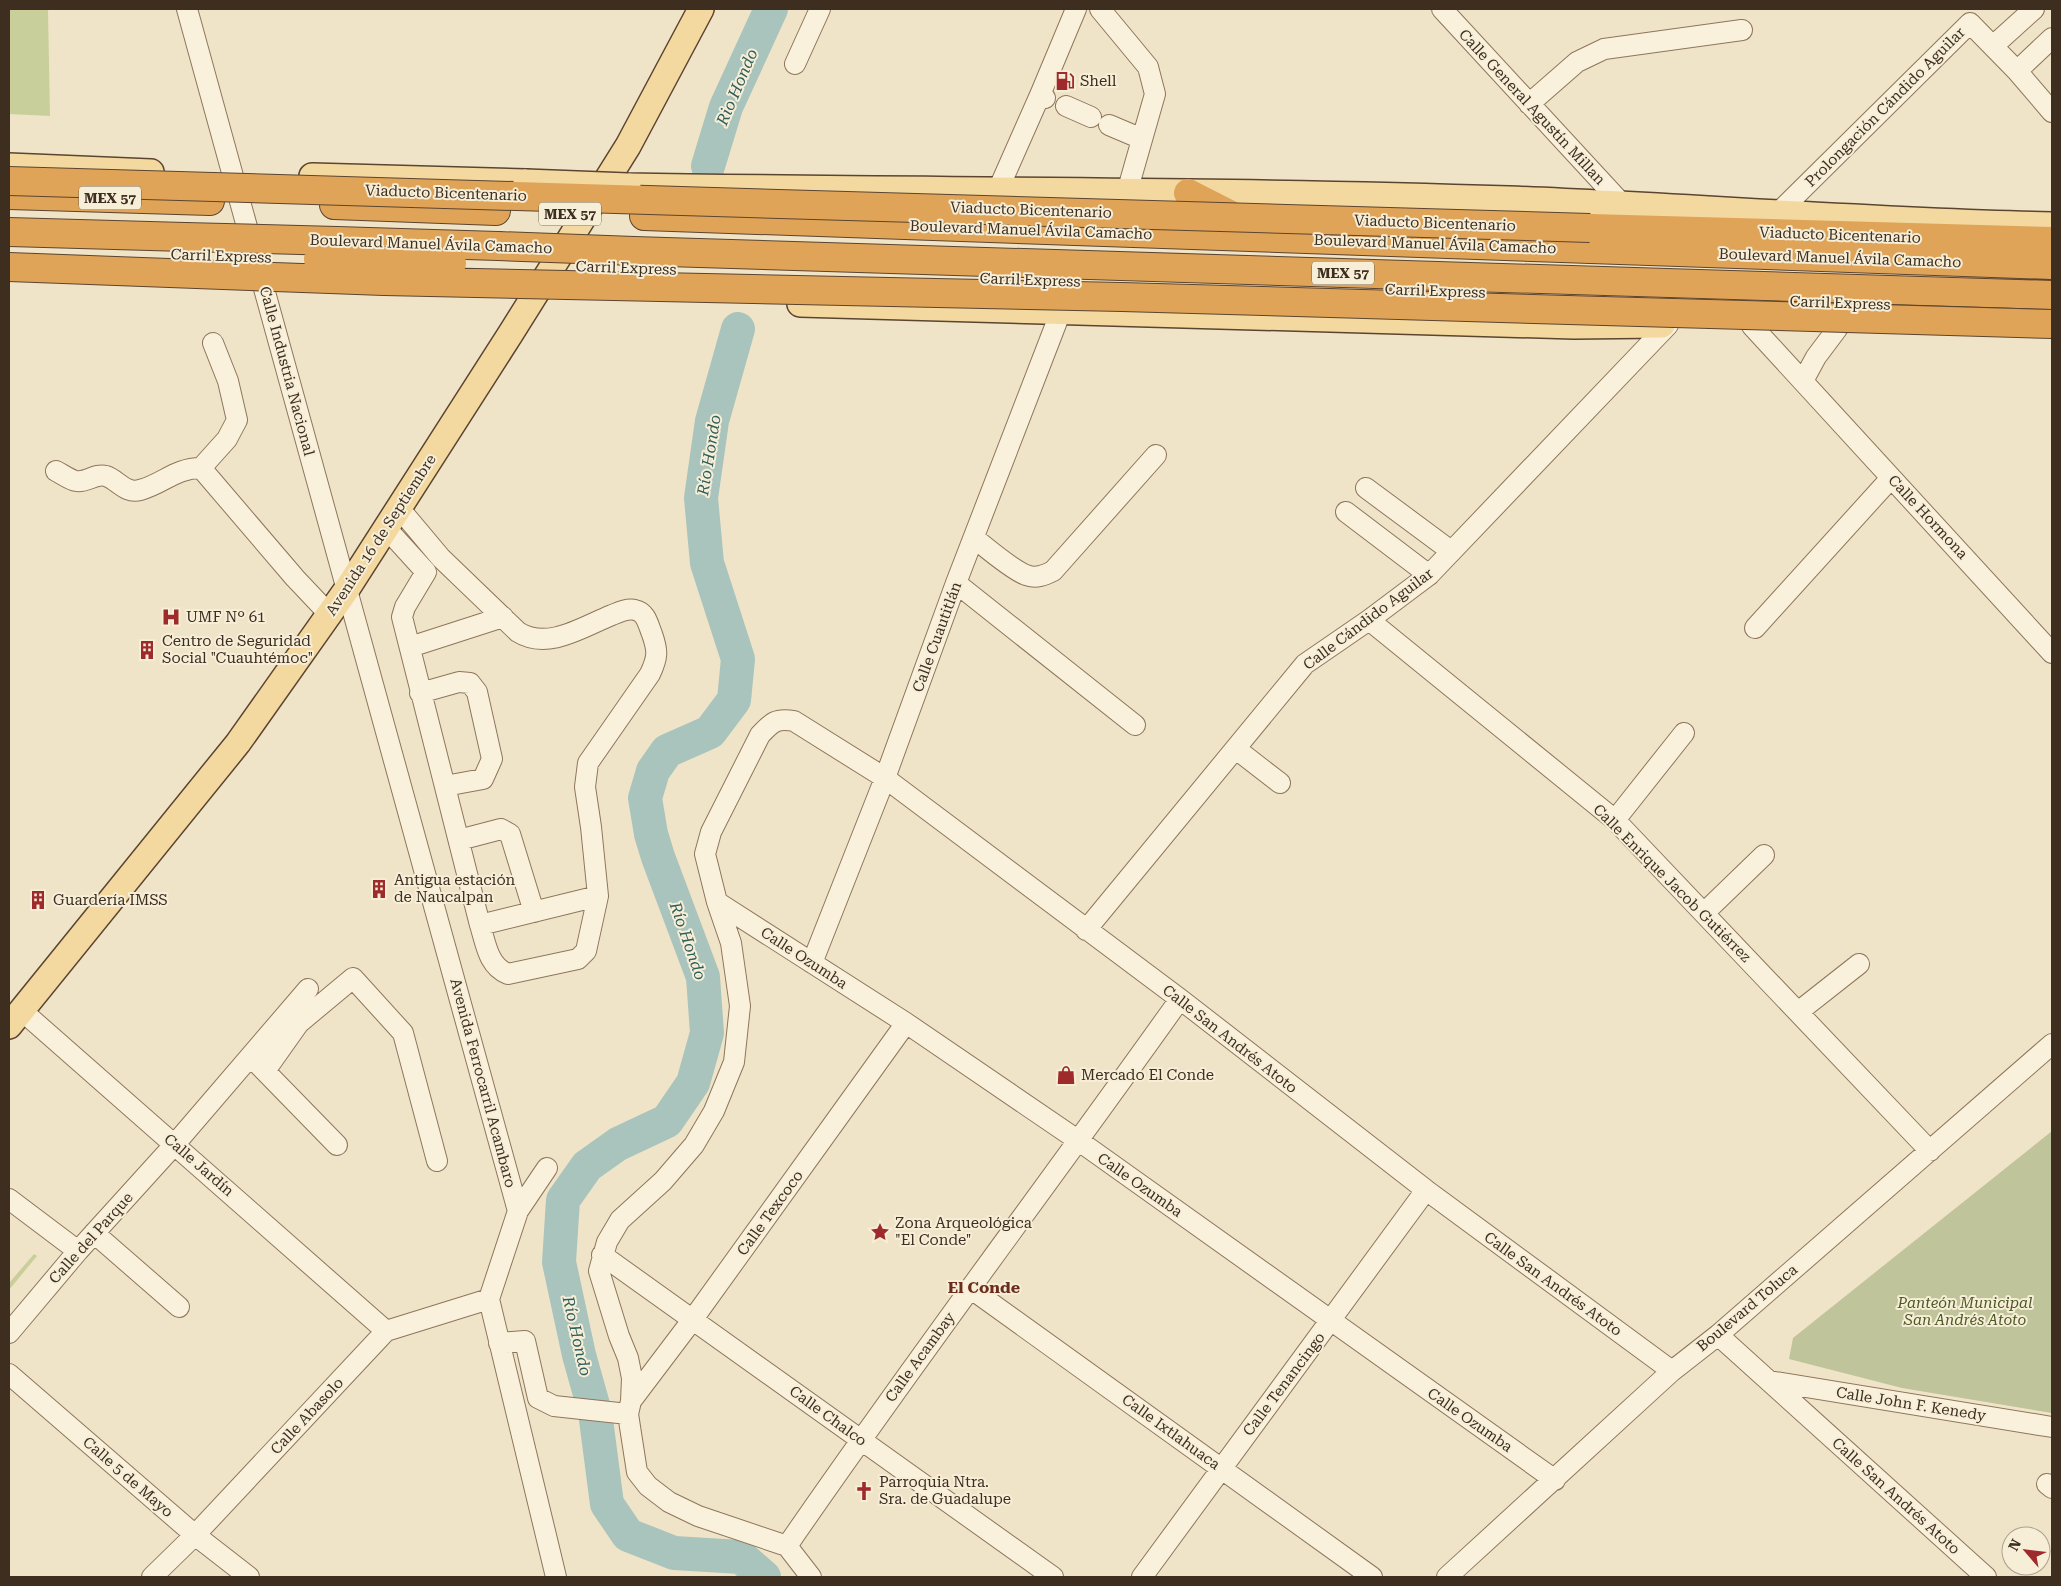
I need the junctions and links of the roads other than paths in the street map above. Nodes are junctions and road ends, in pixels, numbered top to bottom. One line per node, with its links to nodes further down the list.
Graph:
1 (186, 9): 59 (street, Calle Industria Nacional)
2 (701, 9): 52 (main road, Avenida 16 de Septiembre)
3 (820, 9): 11 (street)
4 (1076, 9): 19 (street)
5 (1100, 9): 16 (street)
6 (1442, 9): 13 (street, Calle General Agustín Millan)
7 (2034, 9): 10 (street)
8 (1742, 30): 13 (street)
9 (2052, 38): 12 (street)
10 (1993, 46): 12 (street, Prolongación Cándido Aguilar); 24 (street, Prolongación Cándido Aguilar)
11 (795, 64)
12 (2017, 71): 15 (street, Prolongación Cándido Aguilar)
13 (1530, 104): 23 (street, Calle General Agustín Millan)
14 (1066, 106): 16 (street)
15 (2052, 112)
16 (1142, 139): 20 (street)
17 (9, 166): 19 (main road, bridge)
18 (9, 180): 28 (highway, Viaducto Bicentenario, bridge)
19 (998, 190): 20 (main road)
20 (1127, 192): 21 (main road)
21 (1188, 193): 23 (main road); 27 (highway)
22 (9, 195): 27 (highway, Boulevard Manuel Ávila Camacho / MEX 57)
23 (1623, 205): 24 (main road)
24 (1777, 214): 25 (main road)
25 (2052, 226)
26 (9, 232): 30 (highway, Boulevard Manuel Ávila Camacho / MEX 57, bridge)
27 (1278, 238): 31 (highway, Boulevard Manuel Ávila Camacho / MEX 57)
28 (2052, 241)
29 (9, 250): 37 (highway, Carril Express, bridge)
30 (920, 259): 34 (highway, Boulevard Manuel Ávila Camacho / MEX 57); 36 (highway)
31 (2052, 265)
32 (9, 267): 39 (highway, bridge)
33 (9, 279): 36 (main road)
34 (1701, 285): 35 (highway, Boulevard Manuel Ávila Camacho / MEX 57); 42 (highway)
35 (2052, 295)
36 (789, 303): 38 (main road)
37 (2052, 309)
38 (1061, 311): 40 (main road); 53 (street, Calle Cuautitlán)
39 (2052, 324)
40 (1668, 325): 41 (main road); 54 (street, Calle Cándido Aguilar)
41 (1752, 326): 42 (main road); 45 (street, Calle Hormona)
42 (1824, 329): 43 (main road); 45 (street)
43 (2052, 337)
44 (213, 343): 47 (street)
45 (1803, 381): 49 (street, Calle Hormona)
46 (1156, 455): 53 (street)
47 (201, 468): 48 (street); 60 (street)
48 (56, 471)
49 (1891, 478): 63 (street); 65 (street, Calle Hormona)
50 (1366, 488): 54 (street)
51 (1346, 512): 57 (street)
52 (392, 518): 55 (street); 56 (street); 59 (main road, Avenida 16 de Septiembre)
53 (974, 538): 58 (street, Calle Cuautitlán)
54 (1451, 551): 57 (street, Calle Cándido Aguilar)
55 (441, 558): 56 (street); 61 (street)
56 (426, 572): 64 (street)
57 (1429, 575): 62 (street, Calle Cándido Aguilar)
58 (956, 583): 67 (street); 70 (street, Calle Cuautitlán)
59 (347, 589): 60 (main road, Avenida 16 de Septiembre); 100 (street, Avenida Ferrocarril Acambaro)
60 (329, 614): 87 (main road, Avenida 16 de Septiembre)
61 (504, 617): 64 (street); 76 (street)
62 (1369, 620): 69 (street, Calle Cándido Aguilar); 73 (street, Calle Enrique Jacob Gutiérrez)
63 (1755, 628)
64 (410, 646): 66 (street)
65 (2052, 653)
66 (420, 693): 72 (street); 72 (street)
67 (1135, 725)
68 (1684, 733): 73 (street)
69 (1236, 749): 71 (street); 81 (street, Calle Cándido Aguilar)
70 (885, 778): 77 (street, Calle San Andrés Atoto); 81 (street, Calle San Andrés Atoto); 82 (street, Calle Cuautitlán)
71 (1280, 784)
72 (445, 786): 74 (street)
73 (1615, 820): 79 (street, Calle Enrique Jacob Gutiérrez)
74 (459, 840): 78 (street); 80 (street)
75 (1764, 855): 79 (street)
76 (598, 896): 78 (street); 80 (street)
77 (717, 902): 82 (street, Calle Ozumba); 103 (street)
78 (534, 912): 80 (street)
79 (1704, 913): 86 (street, Calle Enrique Jacob Gutiérrez)
80 (480, 925)
81 (1086, 930): 85 (street, Calle San Andrés Atoto)
82 (812, 963): 88 (street, Calle Ozumba)
83 (1859, 964): 86 (street)
84 (308, 989): 90 (street, Calle del Parque)
85 (1180, 999): 92 (street, Calle Acambay); 98 (street, Calle San Andrés Atoto)
86 (1798, 1012): 95 (street, Calle Enrique Jacob Gutiérrez)
87 (13, 1013): 93 (street, Calle Jardín)
88 (906, 1024): 92 (street, Calle Ozumba); 107 (street, Calle Texcoco)
89 (2052, 1044): 95 (street, Boulevard Toluca)
90 (249, 1055): 91 (street); 93 (street, Calle del Parque)
91 (265, 1071): 94 (street); 96 (street)
92 (1079, 1141): 104 (street, Calle Acambay); 108 (street, Calle Ozumba)
93 (175, 1144): 101 (street, Calle del Parque); 109 (street, Calle Jardín)
94 (337, 1146)
95 (1930, 1151): 111 (street, Boulevard Toluca)
96 (437, 1160)
97 (547, 1168): 100 (street)
98 (1426, 1190): 108 (street, Calle Tenancingo); 113 (street, Calle San Andrés Atoto)
99 (9, 1199): 102 (street)
100 (518, 1211): 105 (street)
101 (94, 1234): 102 (street, Calle del Parque); 106 (street)
102 (78, 1251): 110 (street, Calle del Parque)
103 (602, 1255): 107 (street, Calle Chalco); 116 (street)
104 (970, 1288): 118 (street, Calle Acambay); 119 (street, Calle Ixtlahuaca)
105 (489, 1300): 109 (street); 112 (street)
106 (179, 1307)
107 (693, 1319): 116 (street, Calle Texcoco); 118 (street, Calle Chalco)
108 (1331, 1321): 119 (street, Calle Tenancingo); 120 (street, Calle Ozumba)
109 (386, 1331): 121 (street, Calle Abasolo)
110 (9, 1333)
111 (1718, 1335): 113 (street, Boulevard Toluca); 115 (street, Calle San Andrés Atoto)
112 (499, 1343): 116 (street); 125 (street)
113 (1672, 1371): 120 (street, Boulevard Toluca)
114 (9, 1374): 121 (street, Calle 5 de Mayo)
115 (1769, 1381): 117 (street, Calle John F. Kenedy); 131 (street, Calle San Andrés Atoto)
116 (626, 1409): 122 (street)
117 (2052, 1427)
118 (860, 1440): 122 (street, Calle Acambay); 127 (street, Calle Chalco)
119 (1221, 1468): 128 (street, Calle Tenancingo); 129 (street, Calle Ixtlahuaca)
120 (1554, 1480): 130 (street, Boulevard Toluca)
121 (195, 1535): 123 (street, Calle Abasolo); 124 (street, Calle 5 de Mayo)
122 (786, 1546): 126 (street)
123 (152, 1577)
124 (249, 1577)
125 (556, 1577)
126 (811, 1577)
127 (1053, 1577)
128 (1142, 1577)
129 (1372, 1577)
130 (1446, 1577)
131 (1986, 1577)

